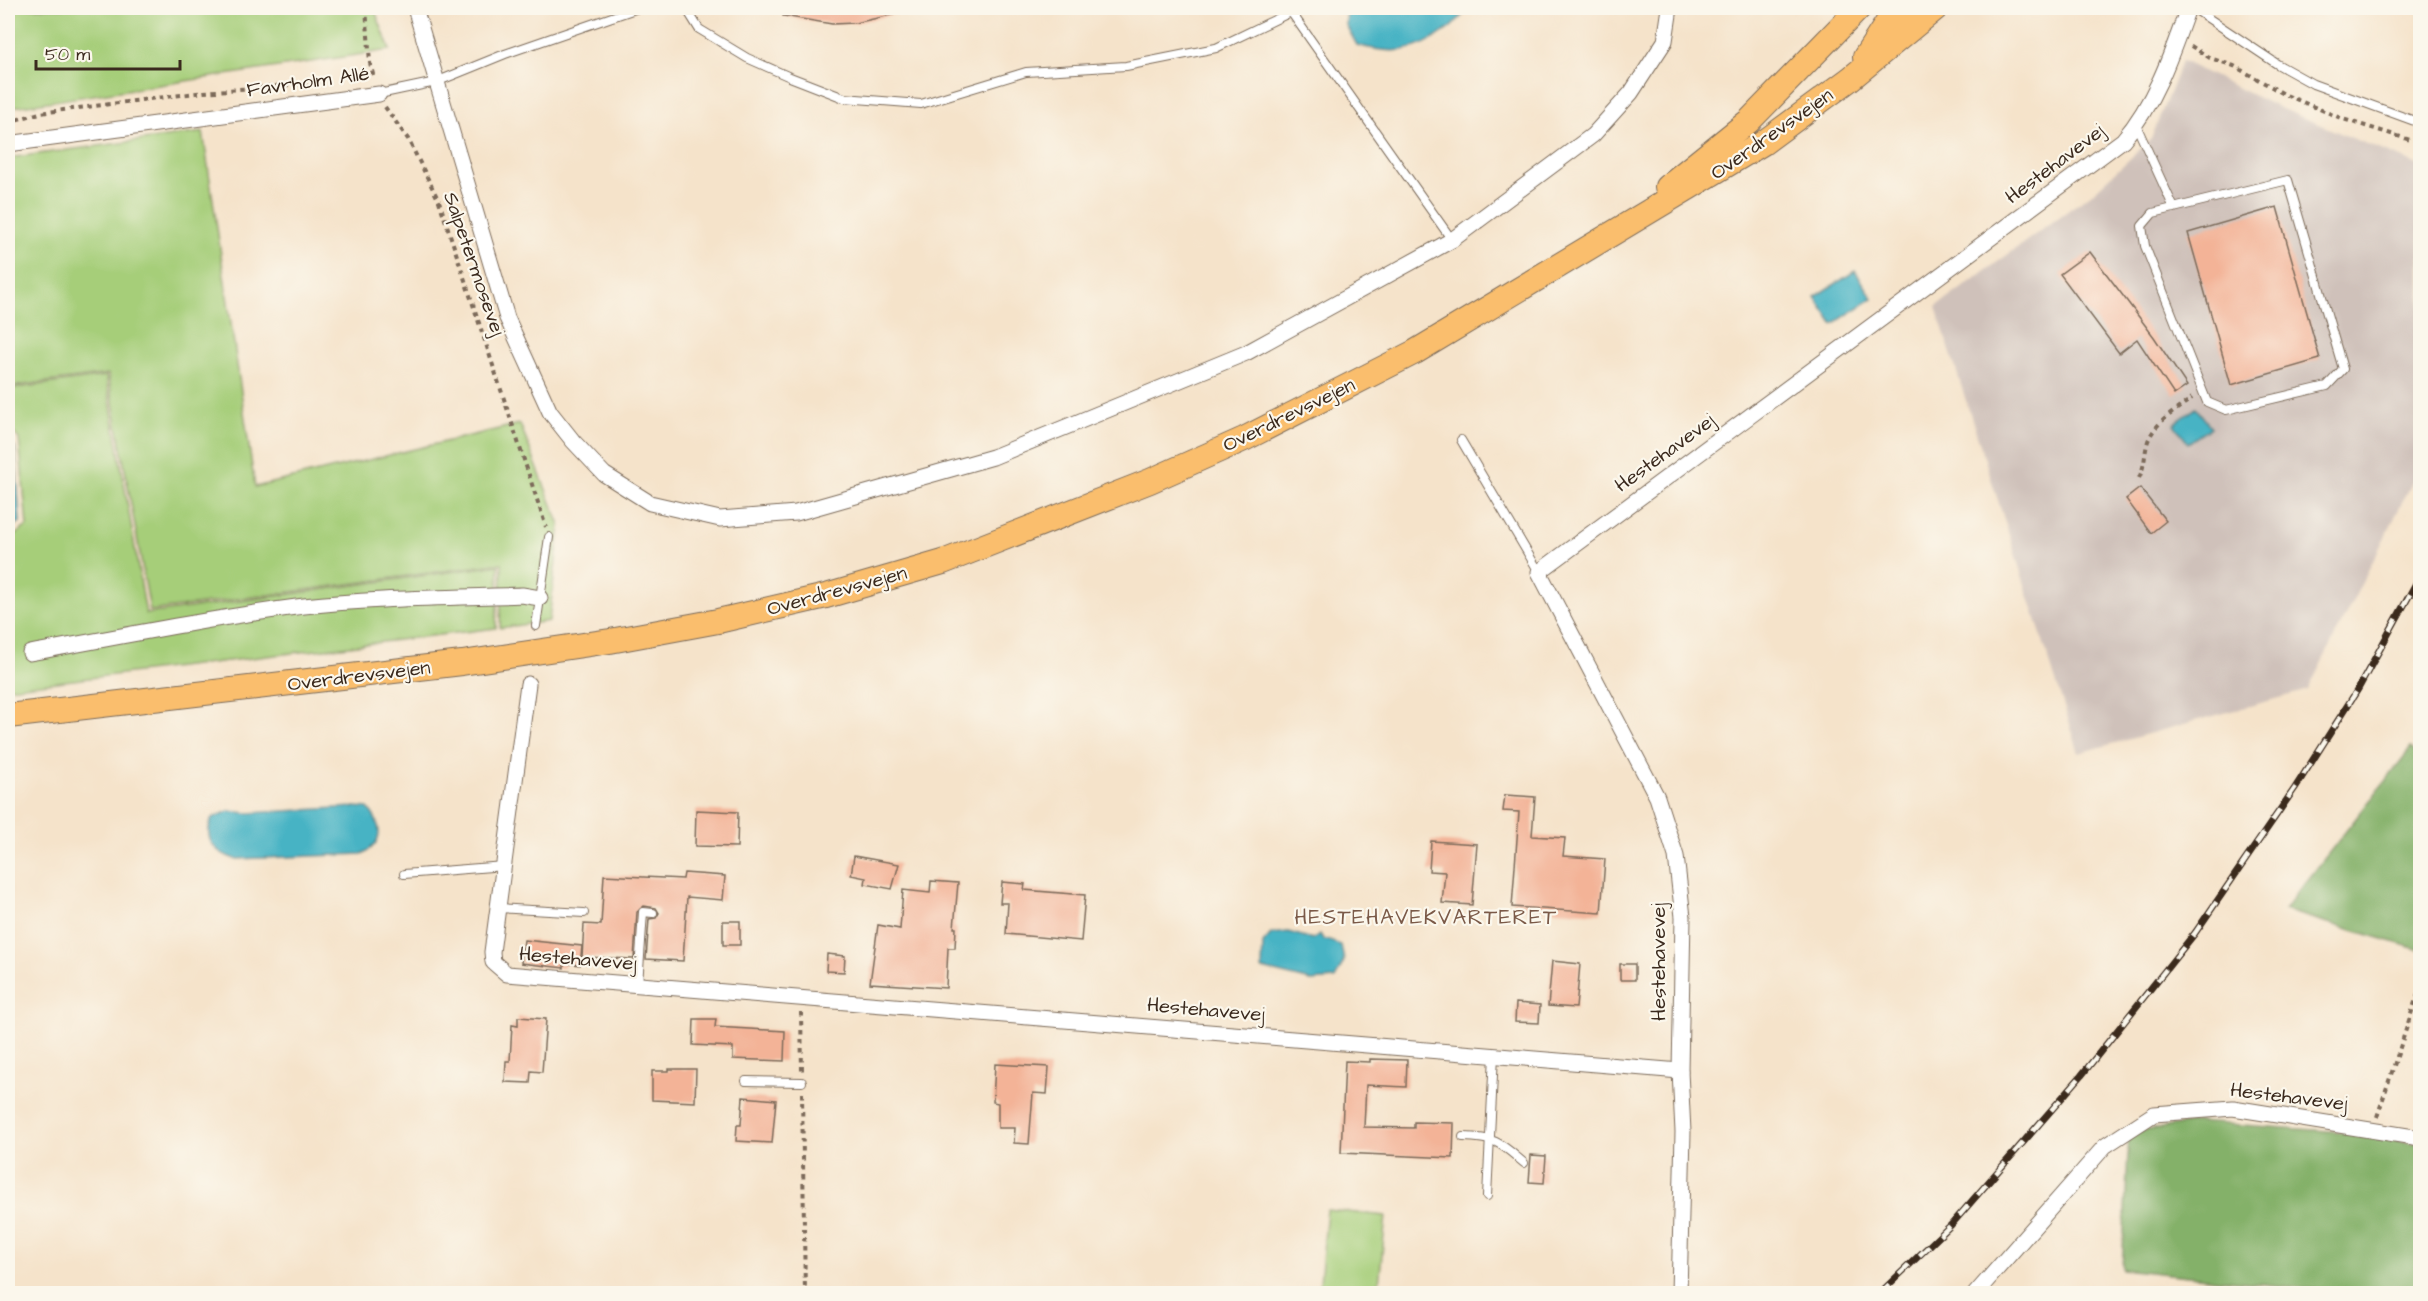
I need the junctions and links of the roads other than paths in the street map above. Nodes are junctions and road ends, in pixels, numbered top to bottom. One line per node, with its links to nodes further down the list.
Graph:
1 (415, 8): 12 (street)
2 (638, 8): 12 (lane, Favrholm Allé)
3 (686, 8): 10 (lane)
4 (1670, 8): 18 (street)
5 (1859, 8): 19 (main road, Overdrevsvejen)
6 (1900, 8): 11 (main road)
7 (1936, 8): 11 (main road, Overdrevsvejen)
8 (2188, 8): 15 (street, Hestehavevej)
9 (2193, 8): 14 (lane)
10 (1293, 10): 18 (lane)
11 (1850, 79): 19 (main road, Overdrevsvejen)
12 (436, 82): 13 (lane, Favrholm Allé); 18 (street)
13 (379, 94): 16 (street, Favrholm Allé)
14 (2418, 122)
15 (2136, 125): 17 (lane); 22 (street, Hestehavevej)
16 (8, 144)
17 (2174, 208): 17 (lane)
18 (1452, 240)
19 (1596, 242): 27 (main road, Overdrevsvejen)
20 (1461, 440): 22 (lane)
21 (549, 537): 23 (lane)
22 (1539, 572): 35 (street, Hestehavevej)
23 (540, 598): 24 (lane); 25 (street)
24 (536, 626)
25 (30, 653)
26 (528, 684): 28 (street, Hestehavevej)
27 (8, 716)
28 (504, 866): 29 (lane); 30 (street, Hestehavevej)
29 (404, 874)
30 (498, 908): 31 (lane); 33 (street, Hestehavevej)
31 (584, 912)
32 (653, 913): 33 (lane)
33 (638, 985): 34 (street, Hestehavevej)
34 (1494, 1055): 35 (street, Hestehavevej); 39 (lane)
35 (1680, 1071): 43 (street, Hestehavevej)
36 (746, 1081): 37 (lane)
37 (802, 1082)
38 (1463, 1137): 39 (lane)
39 (1490, 1138): 41 (lane); 42 (lane)
40 (2421, 1138): 44 (street, Hestehavevej)
41 (1524, 1163)
42 (1487, 1196)
43 (1679, 1293)
44 (1975, 1293)

